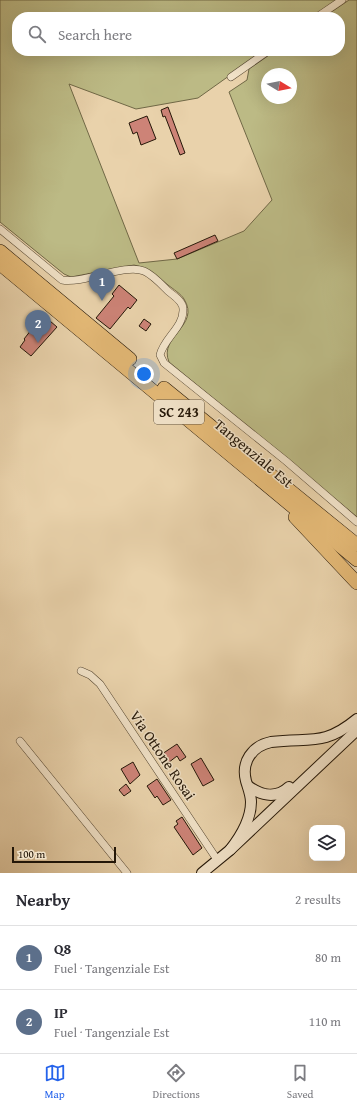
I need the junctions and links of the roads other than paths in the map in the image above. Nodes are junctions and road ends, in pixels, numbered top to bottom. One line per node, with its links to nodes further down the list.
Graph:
1 (342, 0): 2 (street)
2 (324, 12)
3 (261, 56): 4 (street)
4 (231, 77)
5 (0, 229): 10 (street)
6 (0, 251): 9 (highway, Tangenziale Est)
7 (0, 264): 8 (highway, Tangenziale Est / SC 243)
8 (212, 439): 13 (highway, Tangenziale Est / SC 243); 14 (highway)
9 (316, 510): 11 (highway); 12 (highway, Tangenziale Est)
10 (357, 522)
11 (357, 539)
12 (357, 545)
13 (357, 560)
14 (357, 583)
15 (81, 671): 22 (street, Via Ottone Rosai)
16 (357, 719): 20 (street)
17 (357, 730): 19 (street)
18 (20, 741): 23 (street)
19 (327, 759): 20 (street); 21 (street)
20 (248, 786): 21 (street)
21 (230, 850): 22 (street)
22 (218, 860): 24 (street)
23 (127, 873)
24 (202, 873)

